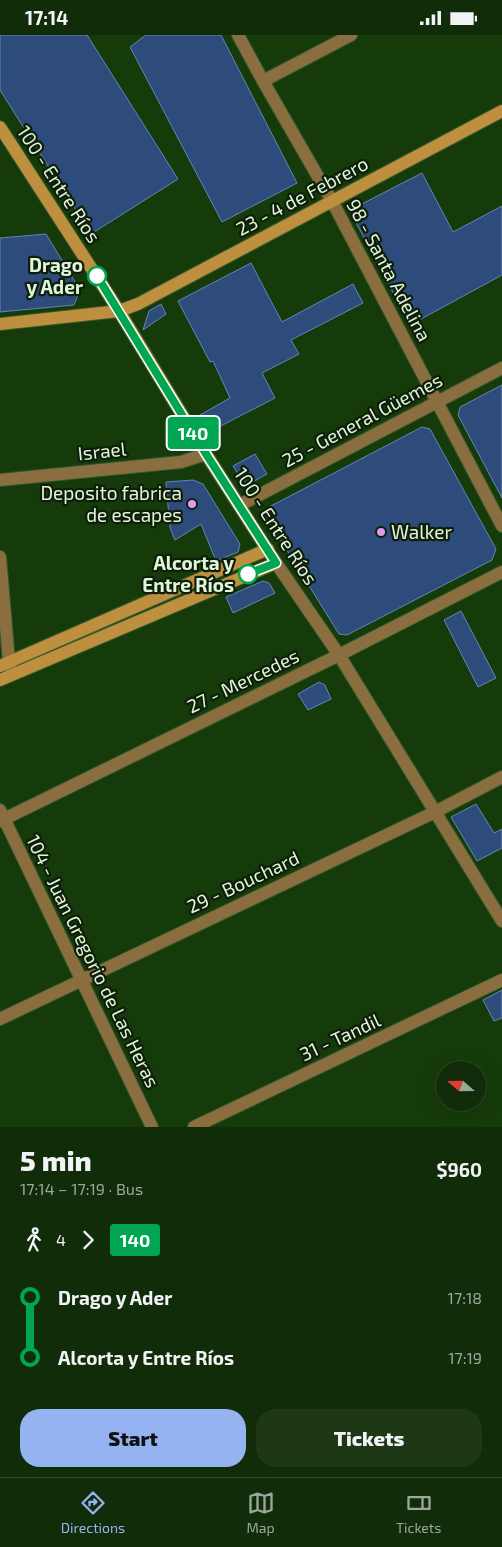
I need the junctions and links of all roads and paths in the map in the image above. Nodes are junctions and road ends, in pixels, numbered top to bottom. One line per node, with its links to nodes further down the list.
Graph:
1 (238, 35): 3 (street, 98 - Santa Adelina)
2 (351, 35): 3 (street)
3 (263, 81): 6 (street, 98 - Santa Adelina)
4 (502, 111): 6 (main road, 23 - 4 de Febrero)
5 (0, 127): 7 (main road, 100 - Entre Ríos)
6 (332, 201): 7 (main road, 23 - 4 de Febrero); 10 (street, 98 - Santa Adelina)
7 (119, 311): 8 (main road, 23 - 4 de Febrero); 11 (main road, 100 - Entre Ríos)
8 (0, 324)
9 (502, 368): 10 (street, 25 - General Güemes)
10 (438, 402): 13 (street, 25 - General Güemes); 14 (street, 98 - Santa Adelina)
11 (206, 454): 12 (street, Israel); 13 (main road, 100 - Entre Ríos)
12 (0, 480)
13 (240, 505): 15 (main road, 100 - Entre Ríos)
14 (502, 526)
15 (268, 549): 17 (main road, 100 - Entre Ríos); 20 (main road)
16 (0, 557): 20 (street)
17 (276, 563): 19 (street, 100 - Entre Ríos); 21 (main road)
18 (502, 572): 19 (street, 27 - Mercedes)
19 (339, 655): 24 (street, 100 - Entre Ríos); 25 (street, 27 - Mercedes)
20 (4, 664): 21 (street)
21 (13, 675): 22 (main road)
22 (0, 680)
23 (502, 777): 24 (street, 29 - Bouchard)
24 (436, 812): 26 (street, 100 - Entre Ríos); 27 (street, 29 - Bouchard)
25 (1, 817): 27 (street, 104 - Juan Gregorio de Las Heras)
26 (502, 921)
27 (81, 980): 29 (street, 29 - Bouchard); 30 (street, 104 - Juan Gregorio de Las Heras)
28 (502, 980): 31 (street, 31 - Tandil)
29 (0, 1019)
30 (152, 1127)
31 (194, 1127)

